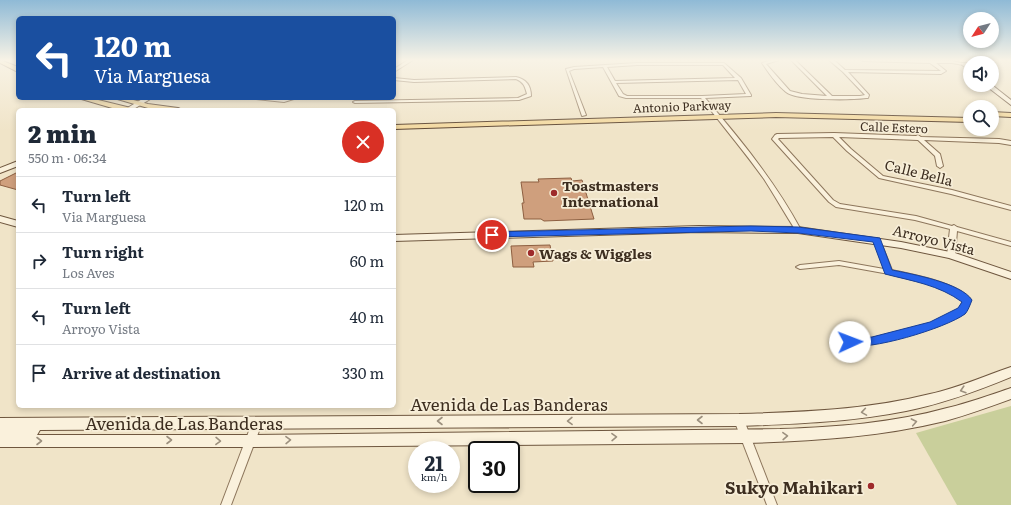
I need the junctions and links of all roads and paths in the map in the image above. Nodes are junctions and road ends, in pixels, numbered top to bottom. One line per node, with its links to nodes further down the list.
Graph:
1 (525, 84): 20 (street)
2 (572, 84): 30 (street)
3 (615, 84): 11 (street)
4 (742, 84): 11 (street)
5 (781, 84): 12 (street)
6 (817, 84): 12 (street)
7 (856, 84): 12 (street)
8 (999, 88): 10 (main road)
9 (997, 92): 21 (main road)
10 (1011, 95)
11 (702, 97): 28 (street)
12 (830, 97)
13 (87, 100): 19 (main road)
14 (125, 100): 22 (main road)
15 (146, 100): 22 (main road)
16 (152, 100): 22 (main road)
17 (275, 100): 18 (street)
18 (287, 100)
19 (92, 102): 23 (main road); 24 (main road)
20 (355, 102)
21 (1011, 103)
22 (140, 104): 25 (main road); 26 (main road)
23 (98, 108)
24 (118, 108)
25 (131, 108)
26 (165, 108)
27 (963, 113): 28 (main road, Antonio Parkway)
28 (716, 114): 30 (main road, Antonio Parkway); 33 (main road, Antonio Parkway); 36 (main road, Antonio Parkway); 49 (street)
29 (999, 114): 31 (main road)
30 (584, 115): 32 (main road, Antonio Parkway)
31 (1011, 115)
32 (396, 120)
33 (963, 120)
34 (999, 120): 35 (main road)
35 (1011, 121)
36 (396, 127)
37 (834, 135): 38 (street, Calle Estero); 45 (street, Calle Bella); 48 (street, Calle Estero)
38 (918, 137): 39 (street, Calle Estero); 43 (street)
39 (1011, 143)
40 (16, 157): 41 (main road)
41 (0, 163)
42 (16, 164): 44 (main road)
43 (940, 166)
44 (0, 171)
45 (1011, 208)
46 (0, 219): 47 (main road)
47 (16, 223)
48 (954, 228): 52 (street); 53 (street)
49 (798, 230): 50 (main road, Arroyo Vista); 51 (main road, Arroyo Vista)
50 (396, 238)
51 (877, 240): 53 (main road, Arroyo Vista); 55 (street)
52 (1011, 244)
53 (950, 255): 56 (main road, Arroyo Vista)
54 (800, 267): 55 (street)
55 (888, 272): 57 (street)
56 (1011, 276)
57 (850, 342)
58 (1011, 372): 60 (main road, Avenida de Las Banderas, one-way to 60)
59 (1011, 393): 65 (main road, Avenida de Las Banderas, one-way to 59)
60 (739, 420): 61 (main road, Avenida de Las Banderas, one-way to 61); 65 (street)
61 (257, 423): 63 (main road, Avenida de Las Banderas); 67 (street)
62 (0, 424): 63 (main road, Avenida de Las Banderas)
63 (58, 424): 64 (main road)
64 (0, 431)
65 (746, 437): 67 (main road, Avenida de Las Banderas, one-way to 65); 69 (street)
66 (0, 441): 67 (main road, Avenida de Las Banderas, one-way to 67)
67 (249, 441): 68 (street)
68 (226, 505)
69 (772, 505)

